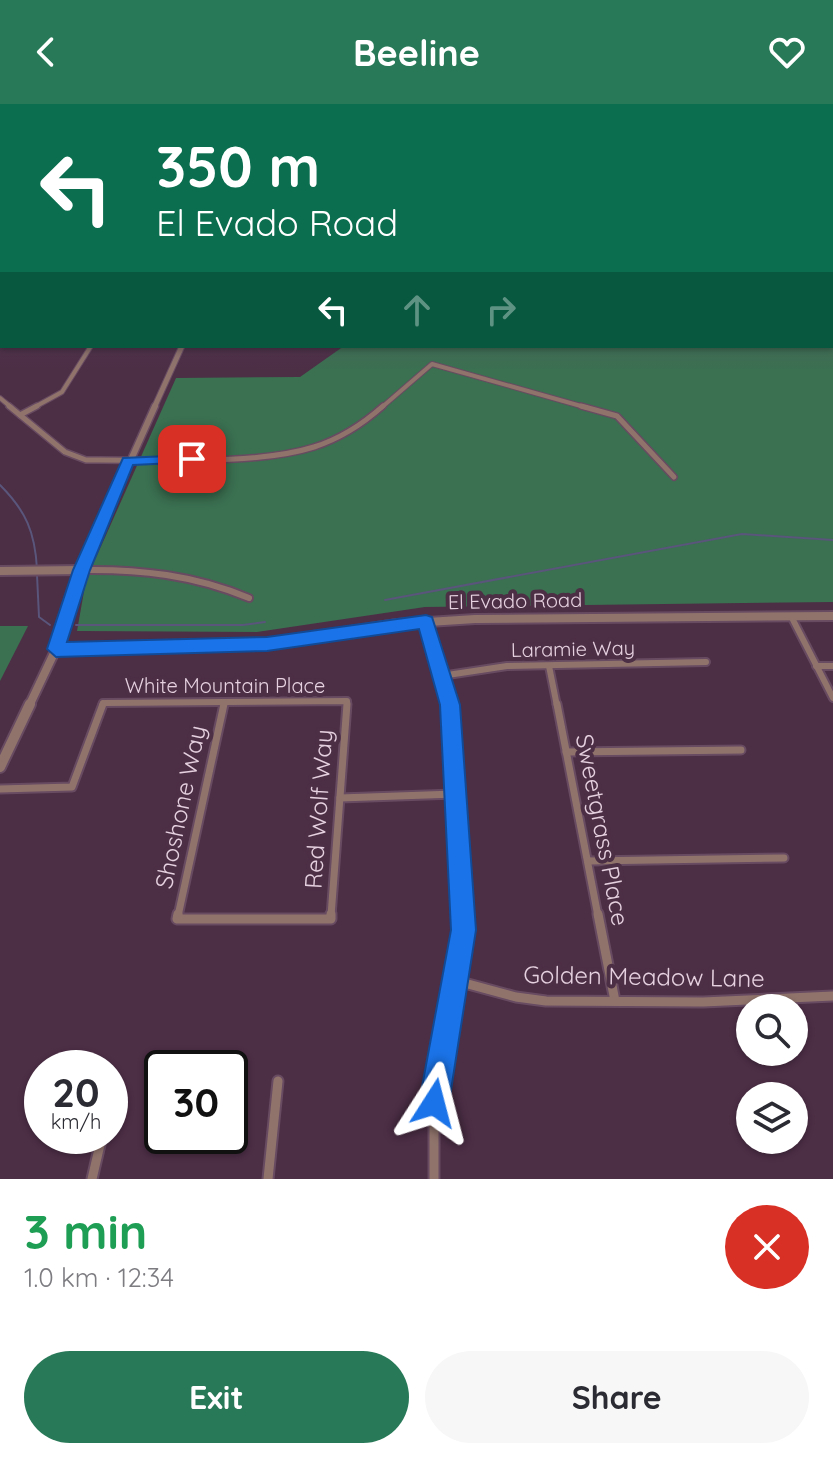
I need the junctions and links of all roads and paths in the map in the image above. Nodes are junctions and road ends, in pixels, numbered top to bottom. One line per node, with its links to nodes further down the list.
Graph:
1 (90, 348): 4 (street)
2 (181, 348): 5 (street)
3 (0, 398): 4 (street)
4 (20, 415): 5 (street)
5 (128, 461): 6 (street); 7 (street)
6 (674, 477)
7 (81, 570): 8 (street); 9 (street); 13 (street)
8 (0, 571)
9 (249, 598)
10 (791, 616): 11 (street, El Evado Road); 12 (street, El Evado Road); 16 (street)
11 (833, 616)
12 (426, 621): 13 (street, El Evado Road); 18 (street)
13 (56, 649): 24 (street)
14 (706, 662): 15 (street, Laramie Way)
15 (549, 666): 18 (street, Laramie Way); 23 (street, Sweetgrass Place)
16 (816, 666): 17 (street); 19 (street)
17 (833, 666)
18 (441, 676): 26 (street)
19 (833, 698)
20 (347, 701): 21 (street, White Mountain Place); 27 (street, Red Wolf Way)
21 (224, 702): 25 (street, White Mountain Place); 30 (street, Shoshone Way)
22 (741, 750): 23 (street)
23 (566, 752): 29 (street, Sweetgrass Place)
24 (0, 767)
25 (0, 789)
26 (455, 794): 27 (street); 31 (street)
27 (340, 798): 30 (street, Red Wolf Way)
28 (784, 858): 29 (street)
29 (588, 861): 33 (street, Sweetgrass Place)
30 (331, 919)
31 (457, 981): 33 (street, Golden Meadow Lane); 38 (street)
32 (833, 996): 33 (street, Golden Meadow Lane)
33 (615, 1001)
34 (278, 1081): 37 (street)
35 (98, 1154): 36 (street)
36 (92, 1179)
37 (268, 1179)
38 (434, 1179)

